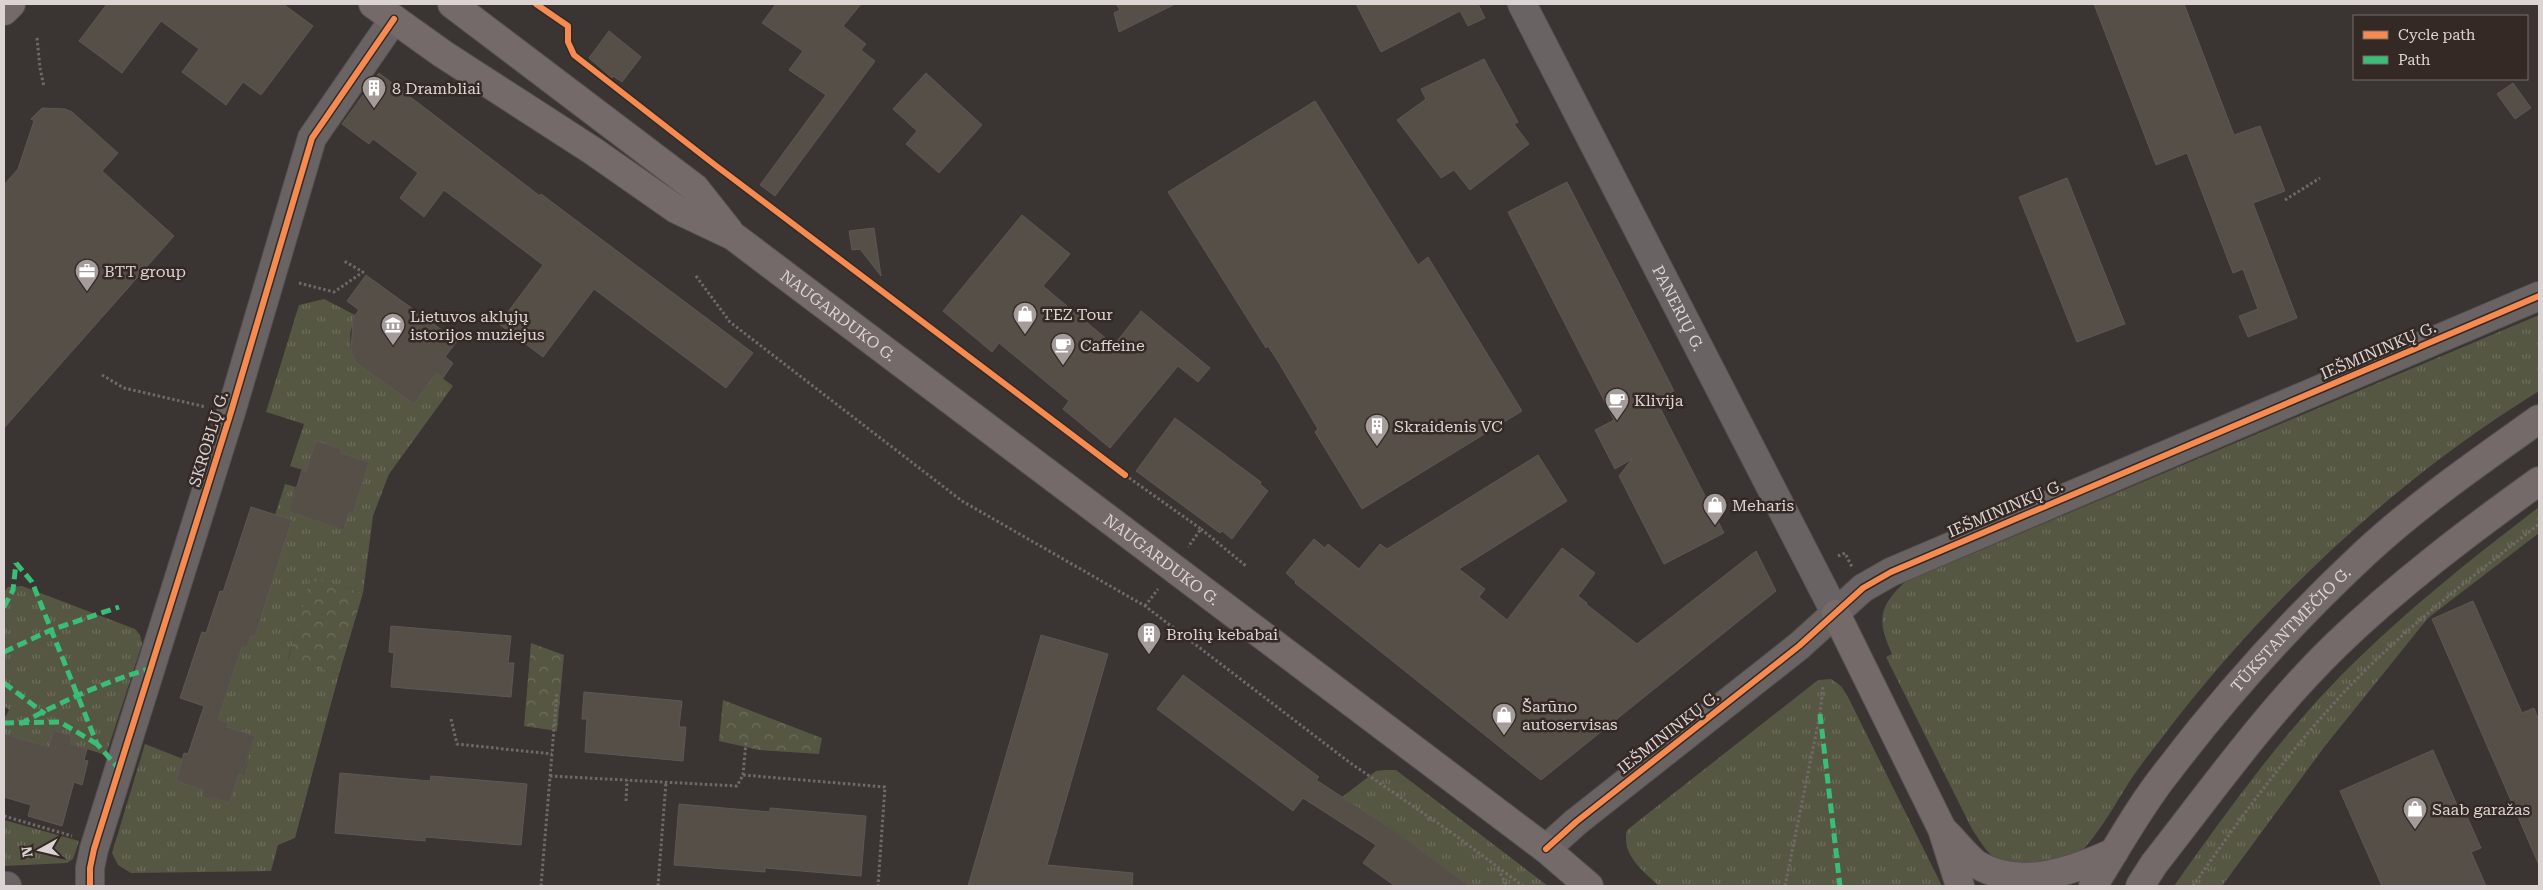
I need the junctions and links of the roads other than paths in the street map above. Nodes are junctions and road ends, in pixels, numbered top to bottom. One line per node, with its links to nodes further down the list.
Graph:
1 (11, 4): 4 (main road)
2 (452, 4): 6 (main road, NAUGARDUKO G.)
3 (1522, 4): 10 (street, PANERIŲ G.)
4 (4, 11)
5 (383, 11): 6 (main road, NAUGARDUKO G.); 14 (street, SKROBLŲ G.)
6 (733, 236): 12 (main road, NAUGARDUKO G.)
7 (2539, 296): 10 (street, IEŠMININKŲ G.)
8 (2539, 419): 13 (main road, TŪKSTANTMEČIO G.)
9 (2539, 481): 18 (main road)
10 (1836, 614): 11 (main road); 12 (street, IEŠMININKŲ G.)
11 (1942, 829): 13 (main road); 16 (main road)
12 (1546, 850): 15 (main road, NAUGARDUKO G.)
13 (2114, 852): 17 (main road, TŪKSTANTMEČIO G.)
14 (90, 886)
15 (1588, 886)
16 (1960, 886)
17 (2092, 886)
18 (2140, 886)

